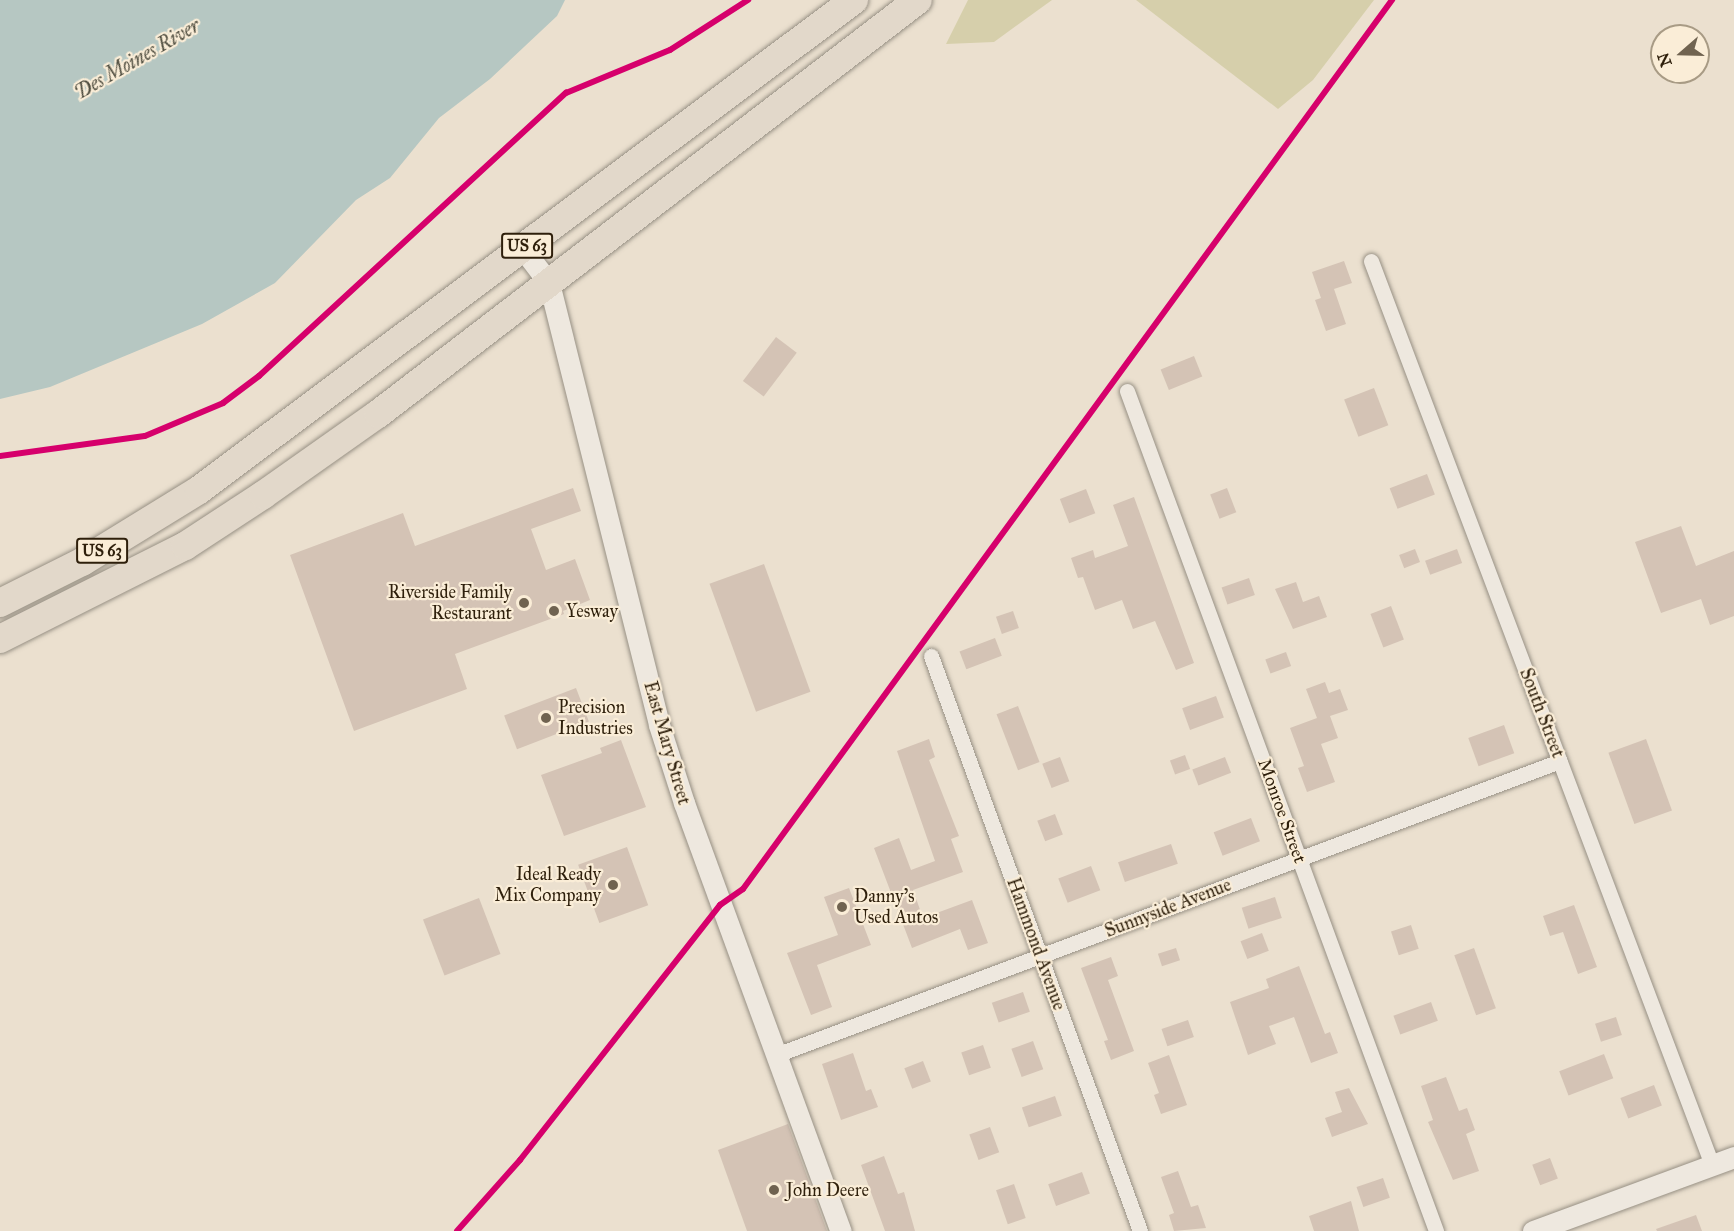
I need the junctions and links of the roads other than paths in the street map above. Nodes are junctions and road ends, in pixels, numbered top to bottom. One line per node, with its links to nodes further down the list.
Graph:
1 (854, 0): 3 (highway, US 63)
2 (918, 0): 5 (highway, US 63)
3 (523, 249): 5 (main road, East Mary Street); 7 (highway, US 63)
4 (1371, 261): 10 (street, South Street)
5 (549, 283): 8 (highway, US 63); 13 (main road, East Mary Street)
6 (1127, 391): 11 (street, Monroe Street)
7 (0, 603)
8 (0, 639)
9 (931, 656): 12 (street, Hammond Avenue)
10 (1560, 761): 11 (street, Sunnyside Avenue); 15 (street, South Street)
11 (1299, 859): 12 (street, Sunnyside Avenue); 18 (street, Monroe Street)
12 (1040, 956): 13 (street, Sunnyside Avenue); 17 (street, Hammond Avenue)
13 (776, 1055): 16 (main road, East Mary Street)
14 (1734, 1157): 15 (main road)
15 (1712, 1165): 19 (main road)
16 (842, 1231)
17 (1140, 1231)
18 (1436, 1231)
19 (1533, 1231)

